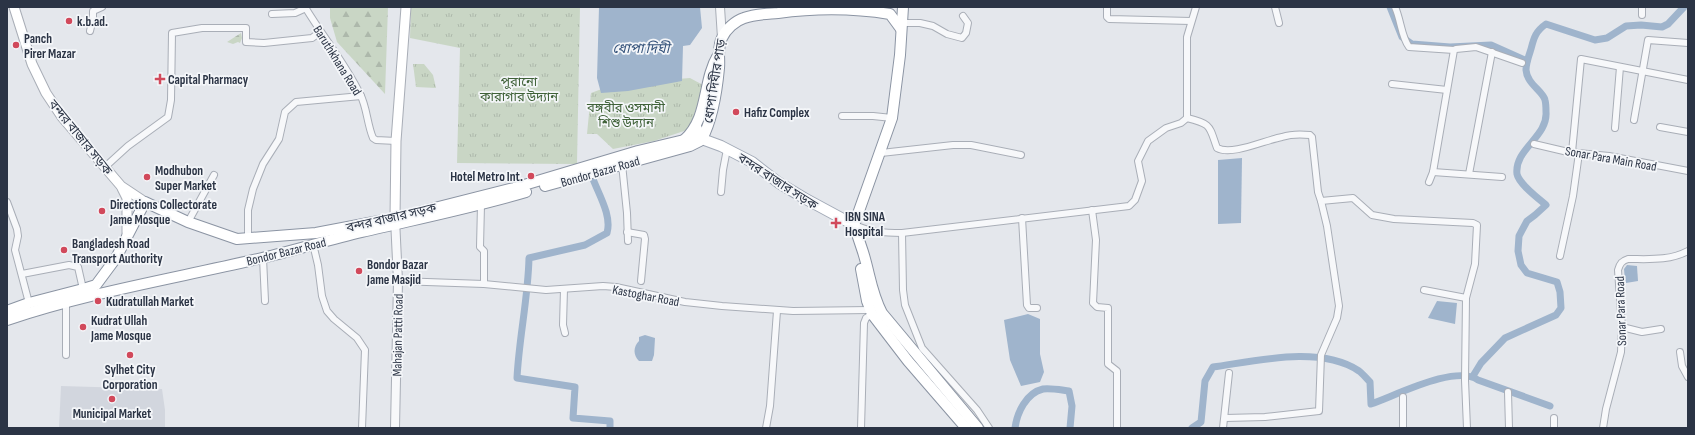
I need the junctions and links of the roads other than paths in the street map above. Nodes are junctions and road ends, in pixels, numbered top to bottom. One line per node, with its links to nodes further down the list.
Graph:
1 (14, 7): 54 (main road, বন্দর বাজার সড়ক)
2 (102, 7): 21 (street)
3 (406, 7): 46 (main road)
4 (720, 7): 23 (street, ধোপা দিঘীর পাড়)
5 (899, 7): 15 (main road)
6 (903, 7): 20 (main road)
7 (1107, 7): 18 (street)
8 (1196, 7): 18 (street)
9 (1275, 7): 19 (street)
10 (1395, 7): 25 (street)
11 (1642, 7): 16 (street)
12 (306, 8): 14 (street); 22 (street, Baruthkhana Road)
13 (876, 9): 15 (main road); 23 (main road)
14 (272, 14)
15 (890, 14): 20 (main road)
16 (1642, 15)
17 (963, 16): 20 (street)
18 (1192, 21): 37 (street)
19 (1279, 23)
20 (902, 26): 36 (main road)
21 (90, 32)
22 (320, 32): 34 (street, Baruthkhana Road); 54 (street)
23 (722, 38): 27 (main road, ধোপা দিঘীর পাড়)
24 (1688, 43): 30 (street)
25 (1454, 50): 26 (street); 33 (street)
26 (1492, 52): 28 (street); 57 (street)
27 (719, 54): 39 (main road); 40 (main road, ধোপা দিঘীর পাড়)
28 (1522, 63)
29 (1620, 67): 30 (street); 42 (street); 51 (street)
30 (1642, 71): 31 (street); 38 (street)
31 (1688, 80)
32 (1392, 84): 33 (street)
33 (1447, 90): 56 (street)
34 (361, 96): 46 (street, Baruthkhana Road); 75 (street)
35 (842, 116): 36 (street)
36 (892, 118): 50 (main road)
37 (1187, 118): 63 (street); 67 (street)
38 (1634, 120)
39 (696, 127): 44 (main road); 45 (main road)
40 (707, 127): 44 (main road, ধোপা দিঘীর পাড়); 47 (main road)
41 (1660, 127): 43 (street)
42 (1615, 128)
43 (1688, 132)
44 (702, 139): 45 (main road, বন্দর বাজার সড়ক); 47 (main road, বন্দর বাজার সড়ক); 53 (main road, Bondor Bazar Road)
45 (684, 140): 70 (main road, বন্দর বাজার সড়ক)
46 (396, 141): 70 (main road)
47 (715, 144): 49 (main road, বন্দর বাজার সড়ক)
48 (1534, 144): 51 (street, Sonar Para Main Road)
49 (727, 149): 62 (street); 71 (main road, বন্দর বাজার সড়ক)
50 (880, 152): 52 (street); 71 (main road)
51 (1575, 152): 55 (street, Sonar Para Main Road); 80 (street)
52 (1021, 155)
53 (622, 164): 66 (main road, Bondor Bazar Road); 72 (street)
54 (105, 167): 61 (main road, বন্দর বাজার সড়ক)
55 (1688, 171)
56 (1433, 172): 57 (street); 60 (street)
57 (1469, 174): 59 (street)
58 (214, 175): 69 (street)
59 (1502, 177)
60 (1429, 182)
61 (121, 186): 65 (main road, বন্দর বাজার সড়ক); 74 (main road)
62 (721, 192)
63 (1321, 201): 89 (street); 107 (street)
64 (7, 202): 82 (street)
65 (145, 202): 69 (main road, বন্দর বাজার সড়ক); 74 (main road)
66 (481, 205): 70 (main road, Bondor Bazar Road); 85 (street)
67 (1092, 210): 68 (street); 116 (street)
68 (1022, 218): 73 (street); 93 (street)
69 (188, 222): 75 (main road, বন্দর বাজার সড়ক)
70 (395, 222): 75 (main road, বন্দর বাজার সড়ক); 78 (main road, Bondor Bazar Road); 84 (street, Mahajan Patti Road)
71 (854, 225): 73 (street); 76 (main road)
72 (627, 232): 77 (street); 83 (street)
73 (902, 234): 115 (street)
74 (127, 239): 86 (main road)
75 (248, 239)
76 (858, 240): 96 (main road); 114 (main road)
77 (628, 241)
78 (313, 244): 81 (main road, Bondor Bazar Road); 109 (street)
79 (1688, 251): 98 (street, Sonar Para Road)
80 (1560, 256)
81 (263, 258): 90 (street); 91 (main road, Bondor Bazar Road)
82 (22, 274): 86 (street); 92 (street)
83 (641, 281)
84 (398, 282): 85 (street, Kastoghar Road); 110 (street, Mahajan Patti Road)
85 (484, 284): 87 (street, Kastoghar Road)
86 (83, 289): 92 (main road)
87 (564, 289): 94 (street, Kastoghar Road); 100 (street)
88 (1424, 290): 89 (street)
89 (1466, 298): 119 (street)
90 (265, 300)
91 (66, 302): 97 (main road, Bondor Bazar Road); 102 (street)
92 (29, 303): 95 (main road)
93 (1037, 308)
94 (777, 310): 96 (street, Kastoghar Road); 111 (street)
95 (7, 311)
96 (871, 312): 112 (street); 113 (main road)
97 (7, 320)
98 (1622, 327): 99 (street); 122 (street, Sonar Para Road)
99 (1661, 329)
100 (565, 333)
101 (1680, 352): 104 (street)
102 (66, 355)
103 (1229, 373): 107 (street)
104 (1688, 377)
105 (1508, 392): 120 (street)
106 (1403, 397): 118 (street)
107 (1225, 418): 117 (street)
108 (1554, 418): 121 (street)
109 (362, 428)
110 (395, 428)
111 (766, 428)
112 (861, 428)
113 (966, 428)
114 (978, 428)
115 (989, 428)
116 (1117, 428)
117 (1223, 428)
118 (1404, 428)
119 (1467, 428)
120 (1510, 428)
121 (1554, 428)
122 (1603, 428)

